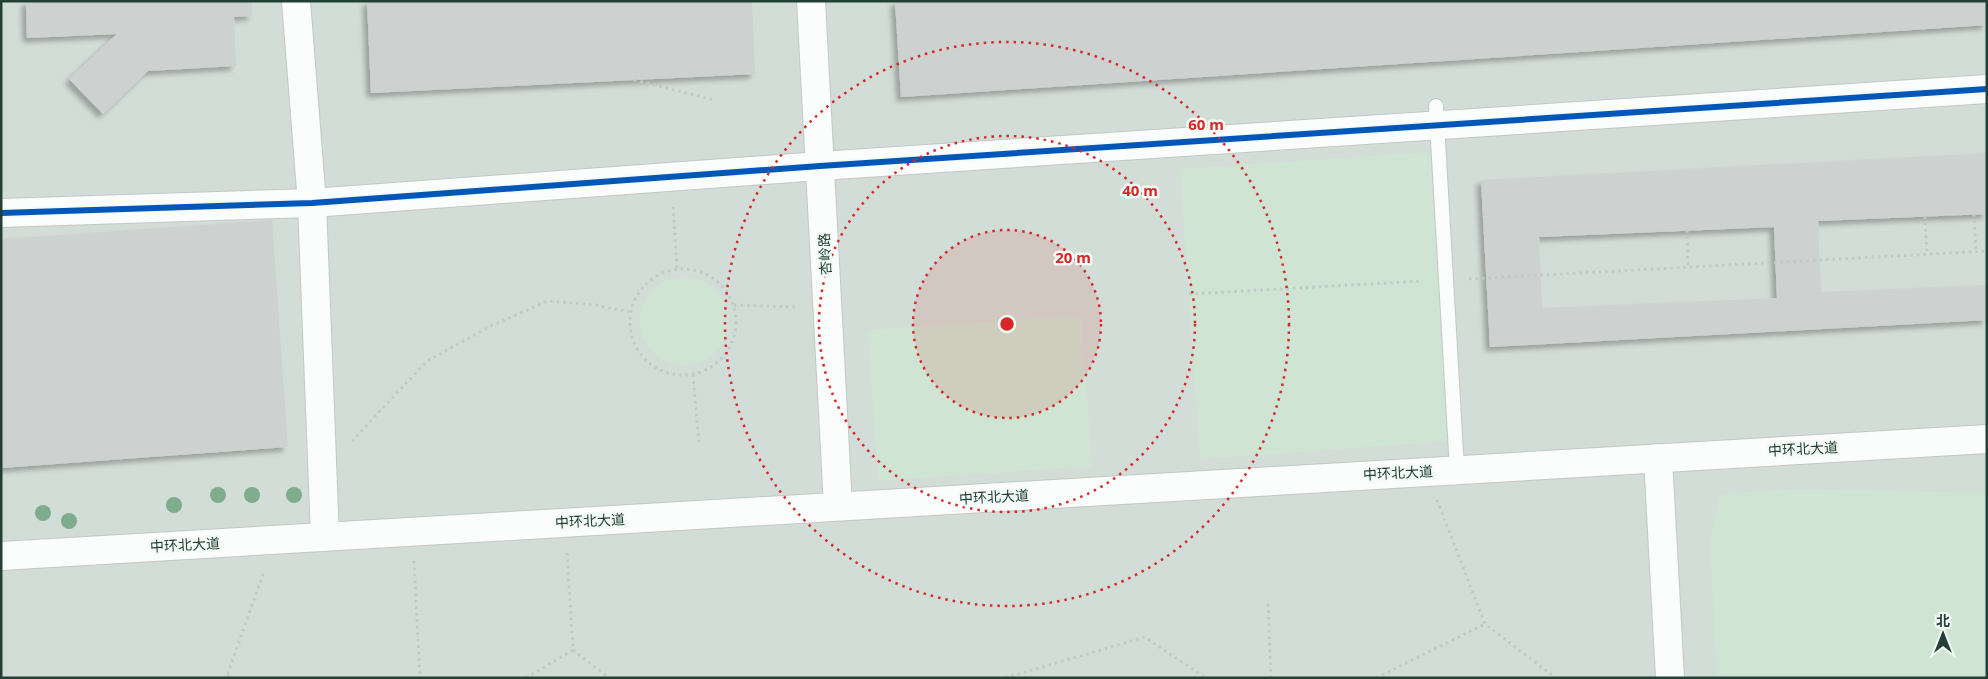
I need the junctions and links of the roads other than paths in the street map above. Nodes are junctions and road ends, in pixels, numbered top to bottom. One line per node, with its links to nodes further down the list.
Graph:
1 (296, 1): 6 (street)
2 (811, 1): 5 (street, 杏岭路)
3 (1987, 89): 4 (street)
4 (1437, 116): 5 (street); 10 (lane)
5 (820, 166): 6 (street); 11 (street, 杏岭路)
6 (312, 203): 7 (street); 12 (street)
7 (1, 213)
8 (1987, 439): 9 (street, 中环北大道)
9 (1658, 458): 10 (street, 中环北大道); 14 (street)
10 (1457, 470): 11 (street, 中环北大道)
11 (838, 506): 12 (street, 中环北大道)
12 (325, 537): 13 (street, 中环北大道)
13 (1, 556)
14 (1670, 678)

